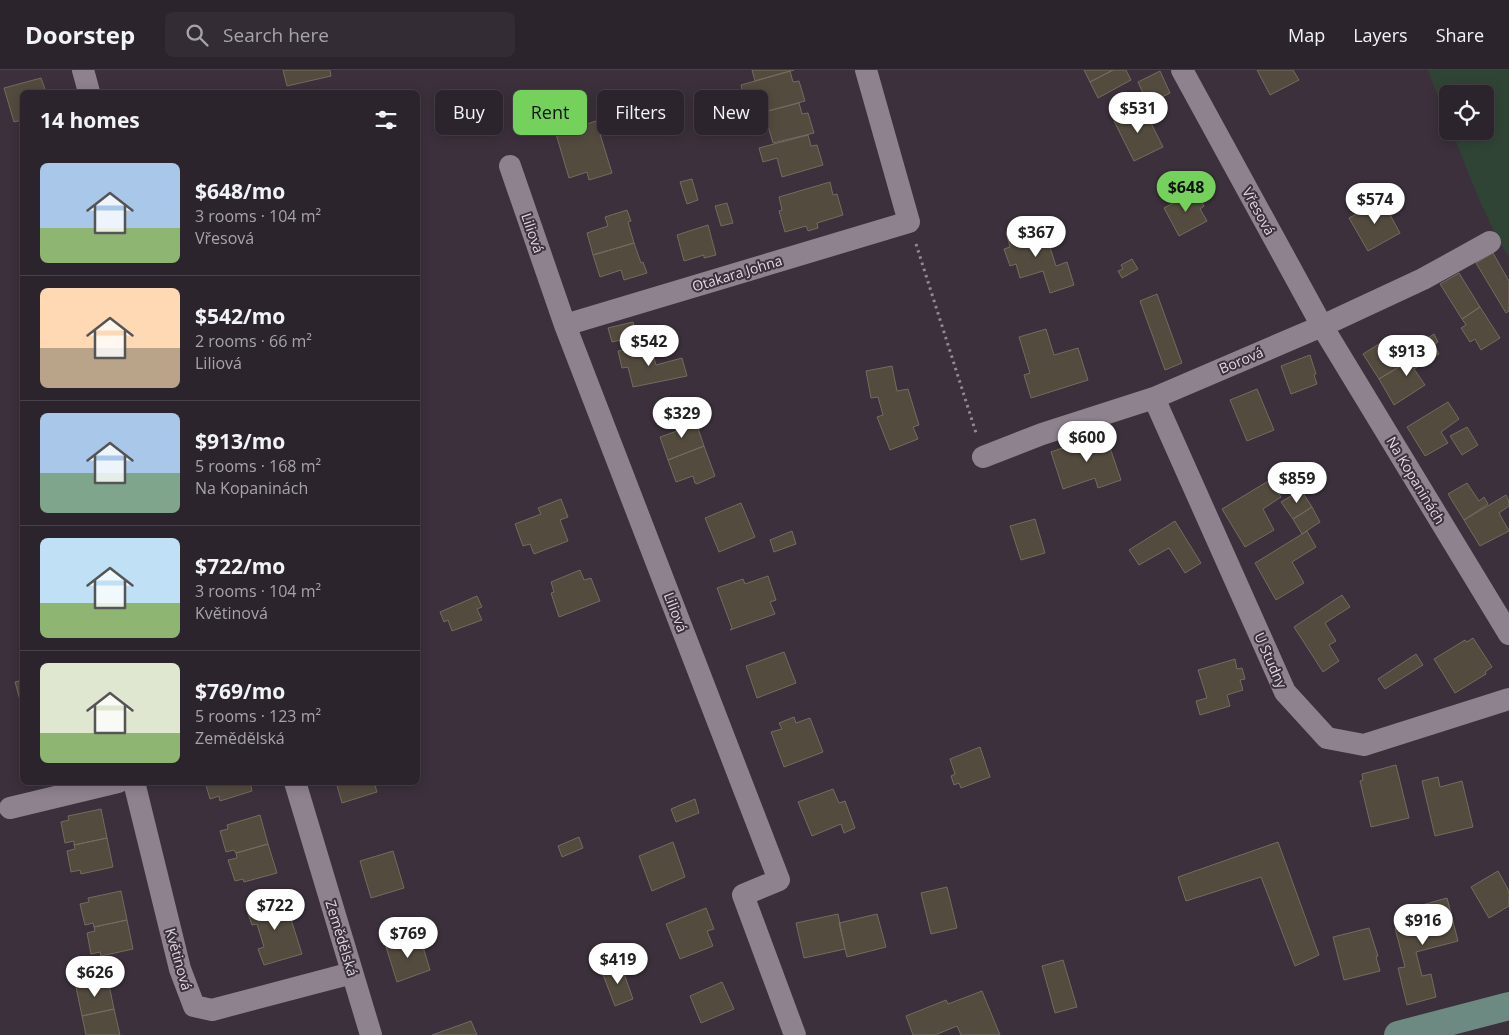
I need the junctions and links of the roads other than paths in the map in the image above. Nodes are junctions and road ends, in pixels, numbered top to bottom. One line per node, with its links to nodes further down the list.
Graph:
1 (83, 70): 4 (street)
2 (866, 70): 7 (street, Otakara Johna)
3 (1182, 70): 8 (street, Vřesová)
4 (88, 90)
5 (510, 166): 7 (street, Liliová)
6 (1490, 242): 8 (street, Borová)
7 (565, 325): 20 (street, Liliová)
8 (1322, 326): 9 (street, Borová); 11 (street, Na Kopaninách)
9 (1154, 398): 10 (street, Borová); 12 (street, U Studny)
10 (983, 457)
11 (1509, 634)
12 (1509, 699)
13 (106, 785): 16 (street)
14 (135, 785): 17 (street, Květinová)
15 (296, 785): 17 (street, Zemědělská)
16 (10, 808)
17 (352, 973): 19 (street, Zemědělská)
18 (1509, 1006): 21 (main road)
19 (371, 1035)
20 (795, 1035)
21 (1398, 1035)

